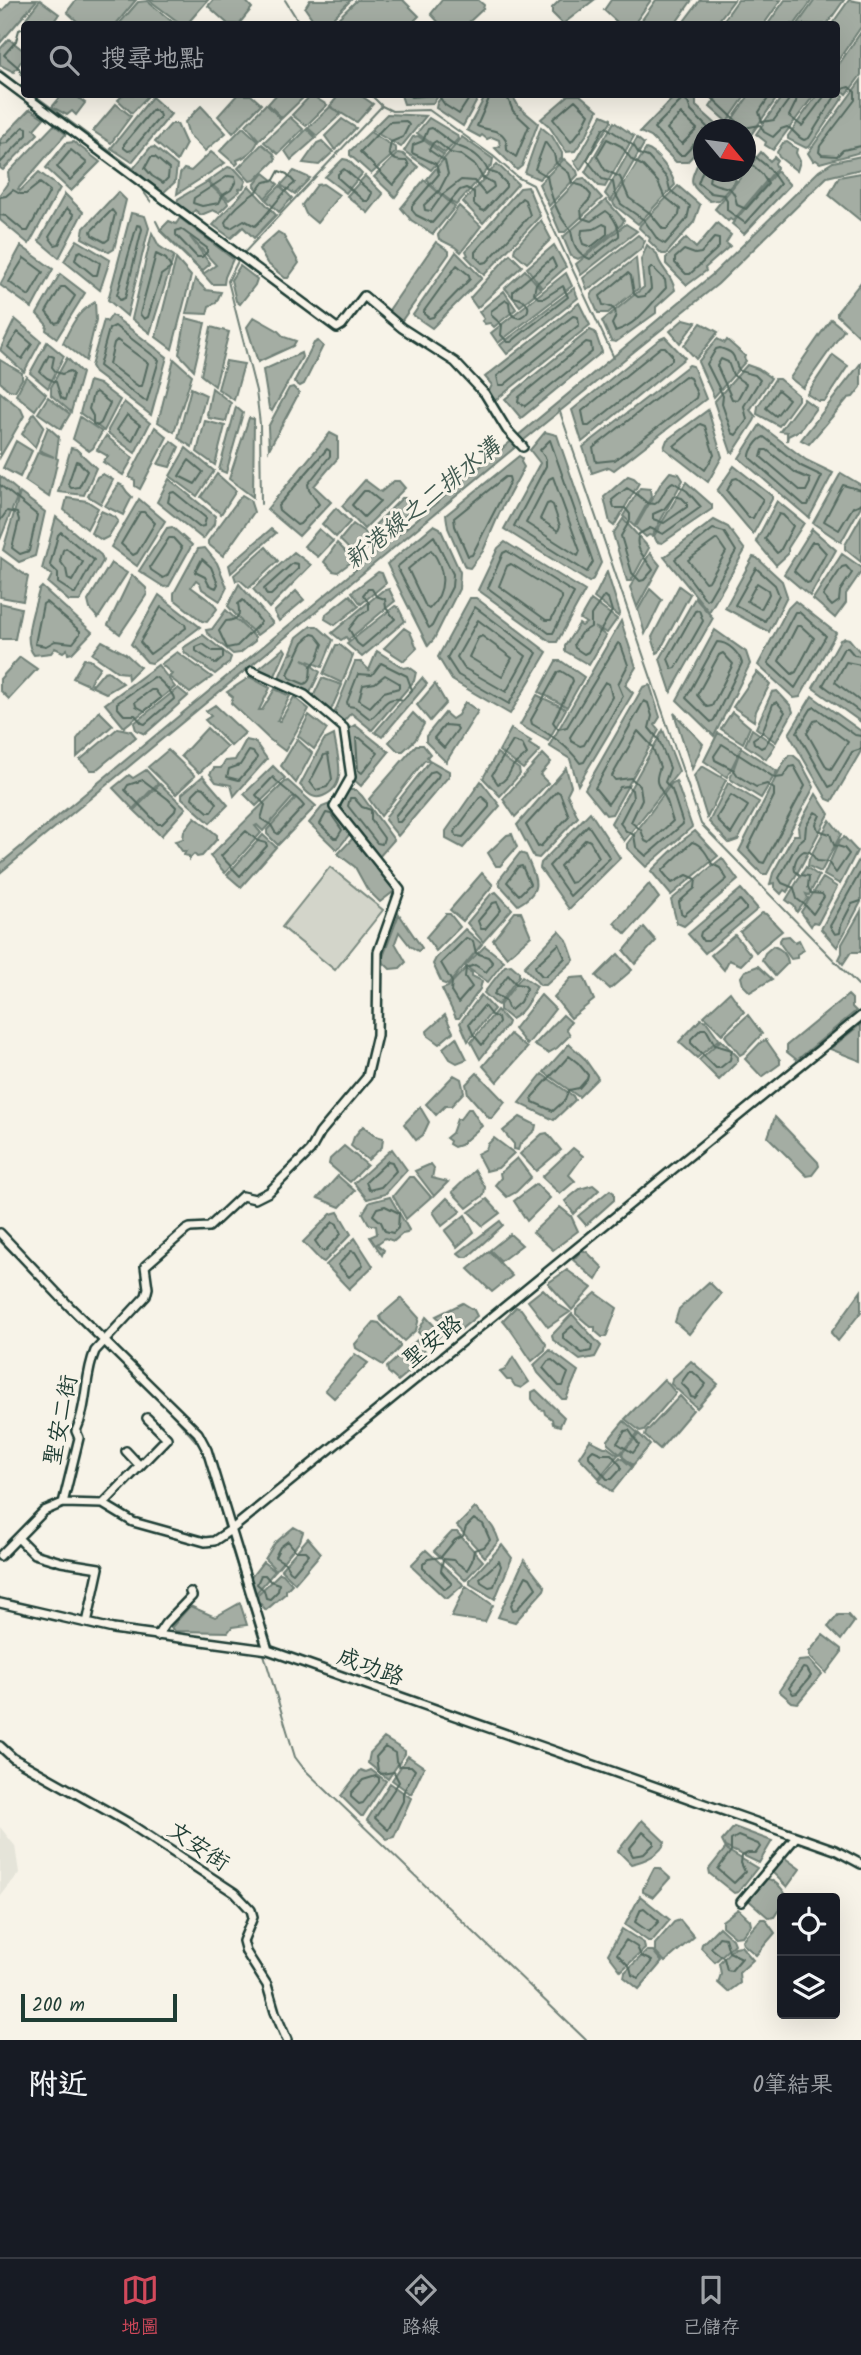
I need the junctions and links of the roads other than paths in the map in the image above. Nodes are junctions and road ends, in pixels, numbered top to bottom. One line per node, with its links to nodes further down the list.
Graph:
1 (0, 78): 2 (street)
2 (21, 94)
3 (27, 98): 4 (street)
4 (523, 447)
5 (252, 671): 8 (street)
6 (861, 1016): 14 (street, 聖安路)
7 (0, 1233): 8 (street)
8 (103, 1343): 12 (street, 聖安二街); 14 (street)
9 (147, 1418): 11 (street)
10 (126, 1451): 11 (street)
11 (139, 1466): 13 (street)
12 (63, 1503): 13 (street, 聖安路); 15 (street)
13 (103, 1504): 14 (street, 聖安路)
14 (232, 1529): 21 (street)
15 (18, 1538): 16 (street); 19 (street)
16 (0, 1556)
17 (190, 1592): 20 (street)
18 (0, 1603): 19 (street, 成功路)
19 (87, 1623): 20 (street, 成功路)
20 (157, 1636): 21 (street, 成功路)
21 (264, 1649): 23 (street, 成功路)
22 (0, 1746): 26 (street, 文安街)
23 (796, 1837): 24 (street, 成功路); 25 (street)
24 (861, 1864)
25 (741, 1902)
26 (287, 2040)

